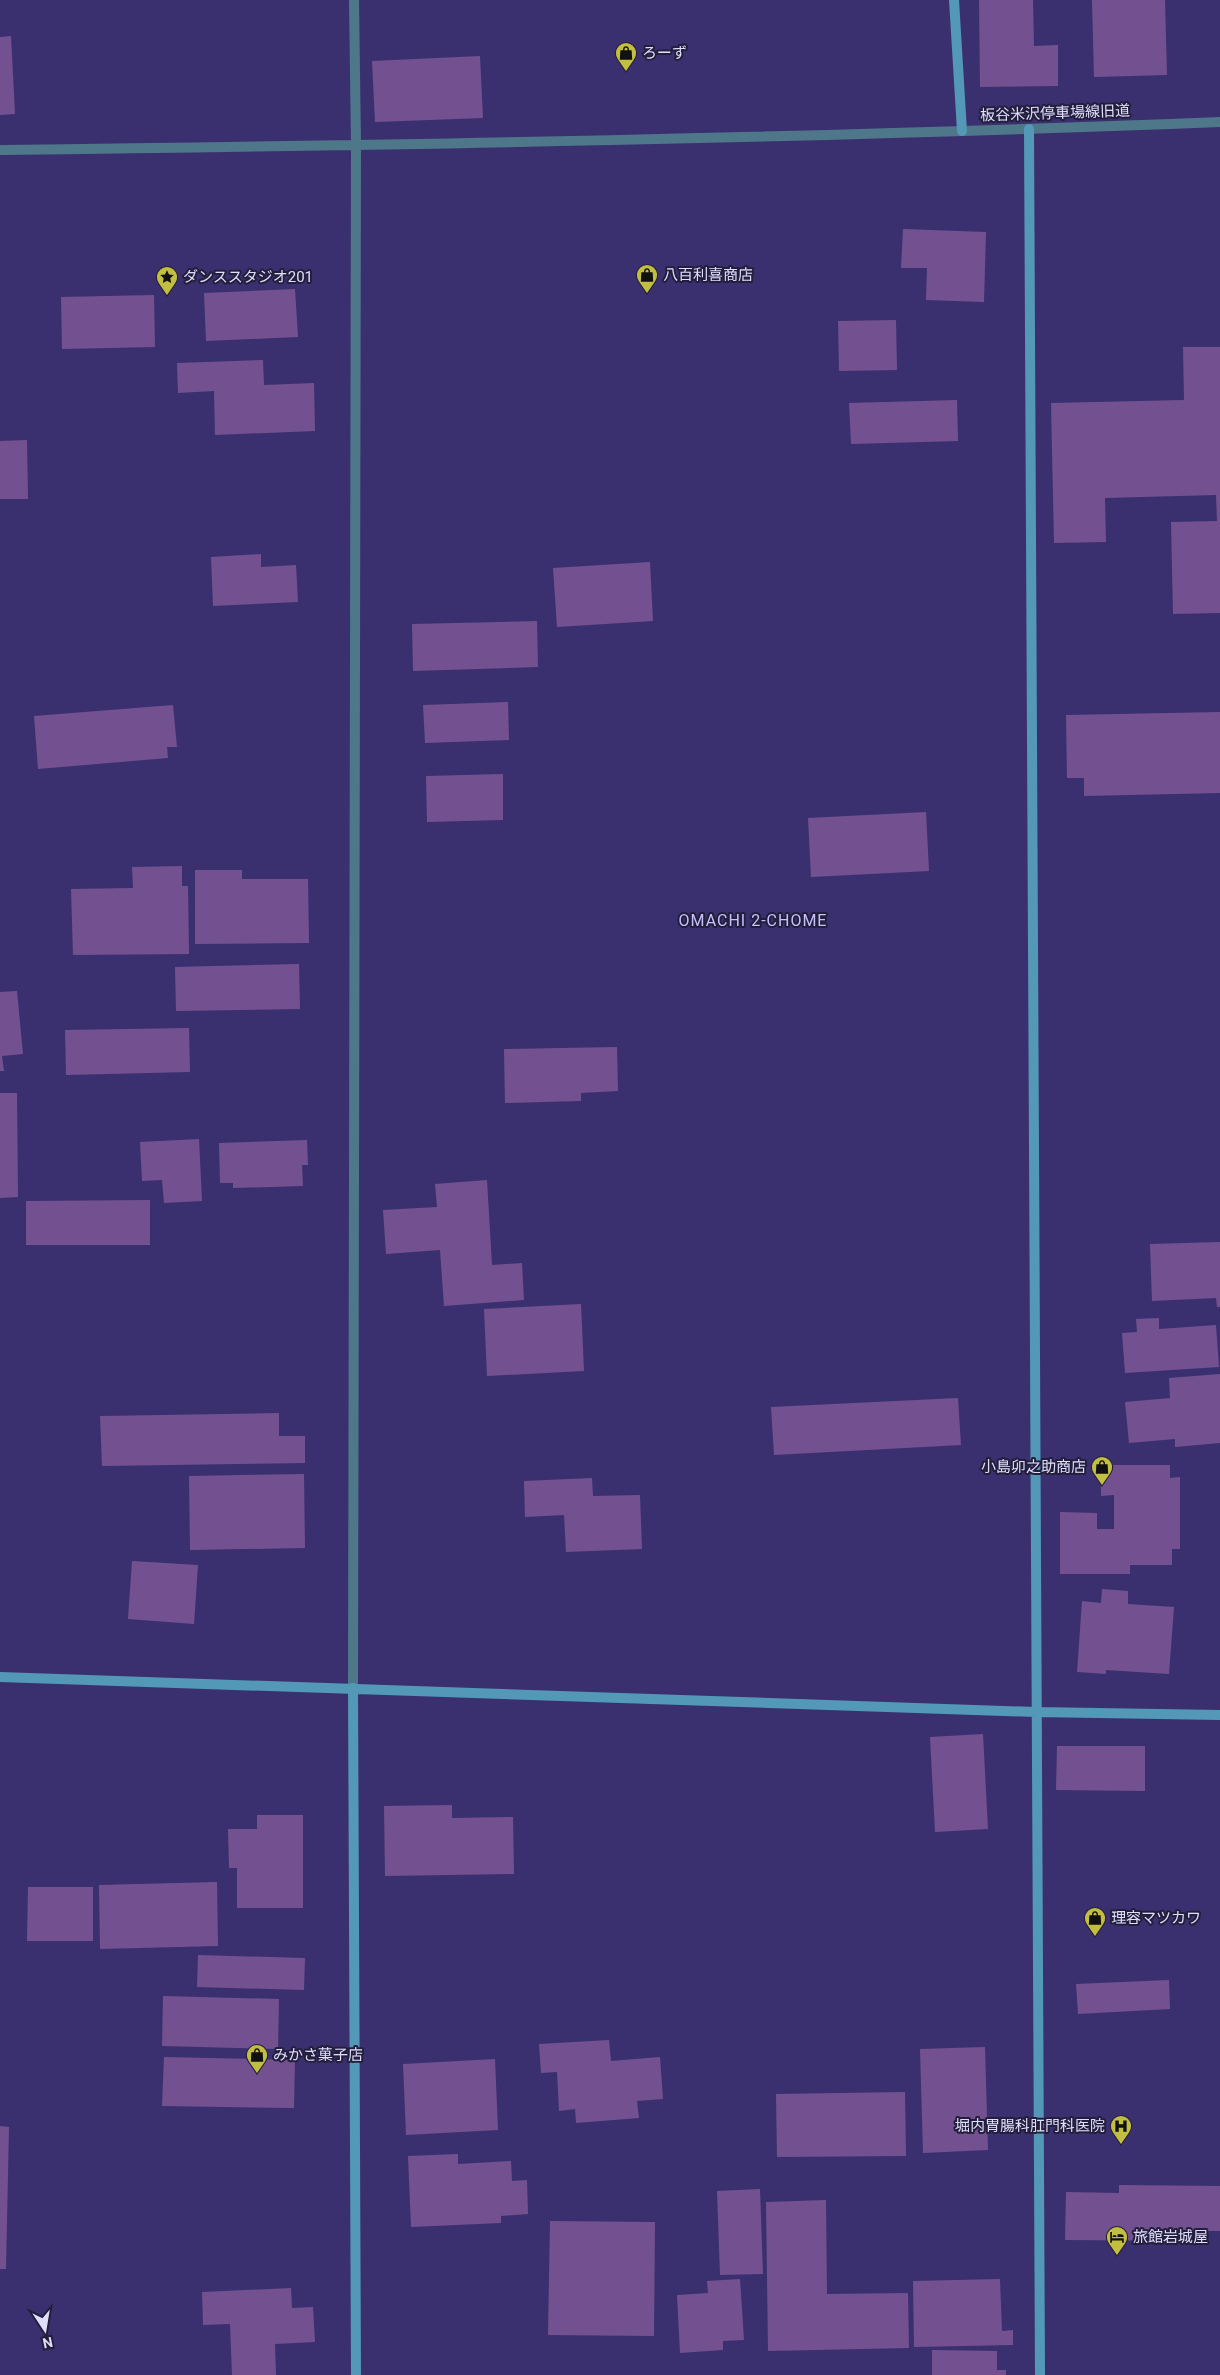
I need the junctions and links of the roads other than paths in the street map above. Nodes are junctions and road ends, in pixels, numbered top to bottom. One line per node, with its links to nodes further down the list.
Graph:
1 (354, 0): 6 (street)
2 (954, 0): 5 (street, 板谷米沢停車場線旧道)
3 (1220, 122): 4 (street, 板谷米沢停車場線旧道)
4 (1029, 130): 5 (street, 板谷米沢停車場線旧道); 10 (street)
5 (962, 131): 6 (street)
6 (356, 145): 7 (street); 9 (street)
7 (0, 150)
8 (0, 1677): 9 (street)
9 (353, 1688): 10 (street); 12 (street)
10 (1036, 1712): 11 (street); 13 (street)
11 (1220, 1715)
12 (356, 2375)
13 (1040, 2375)

